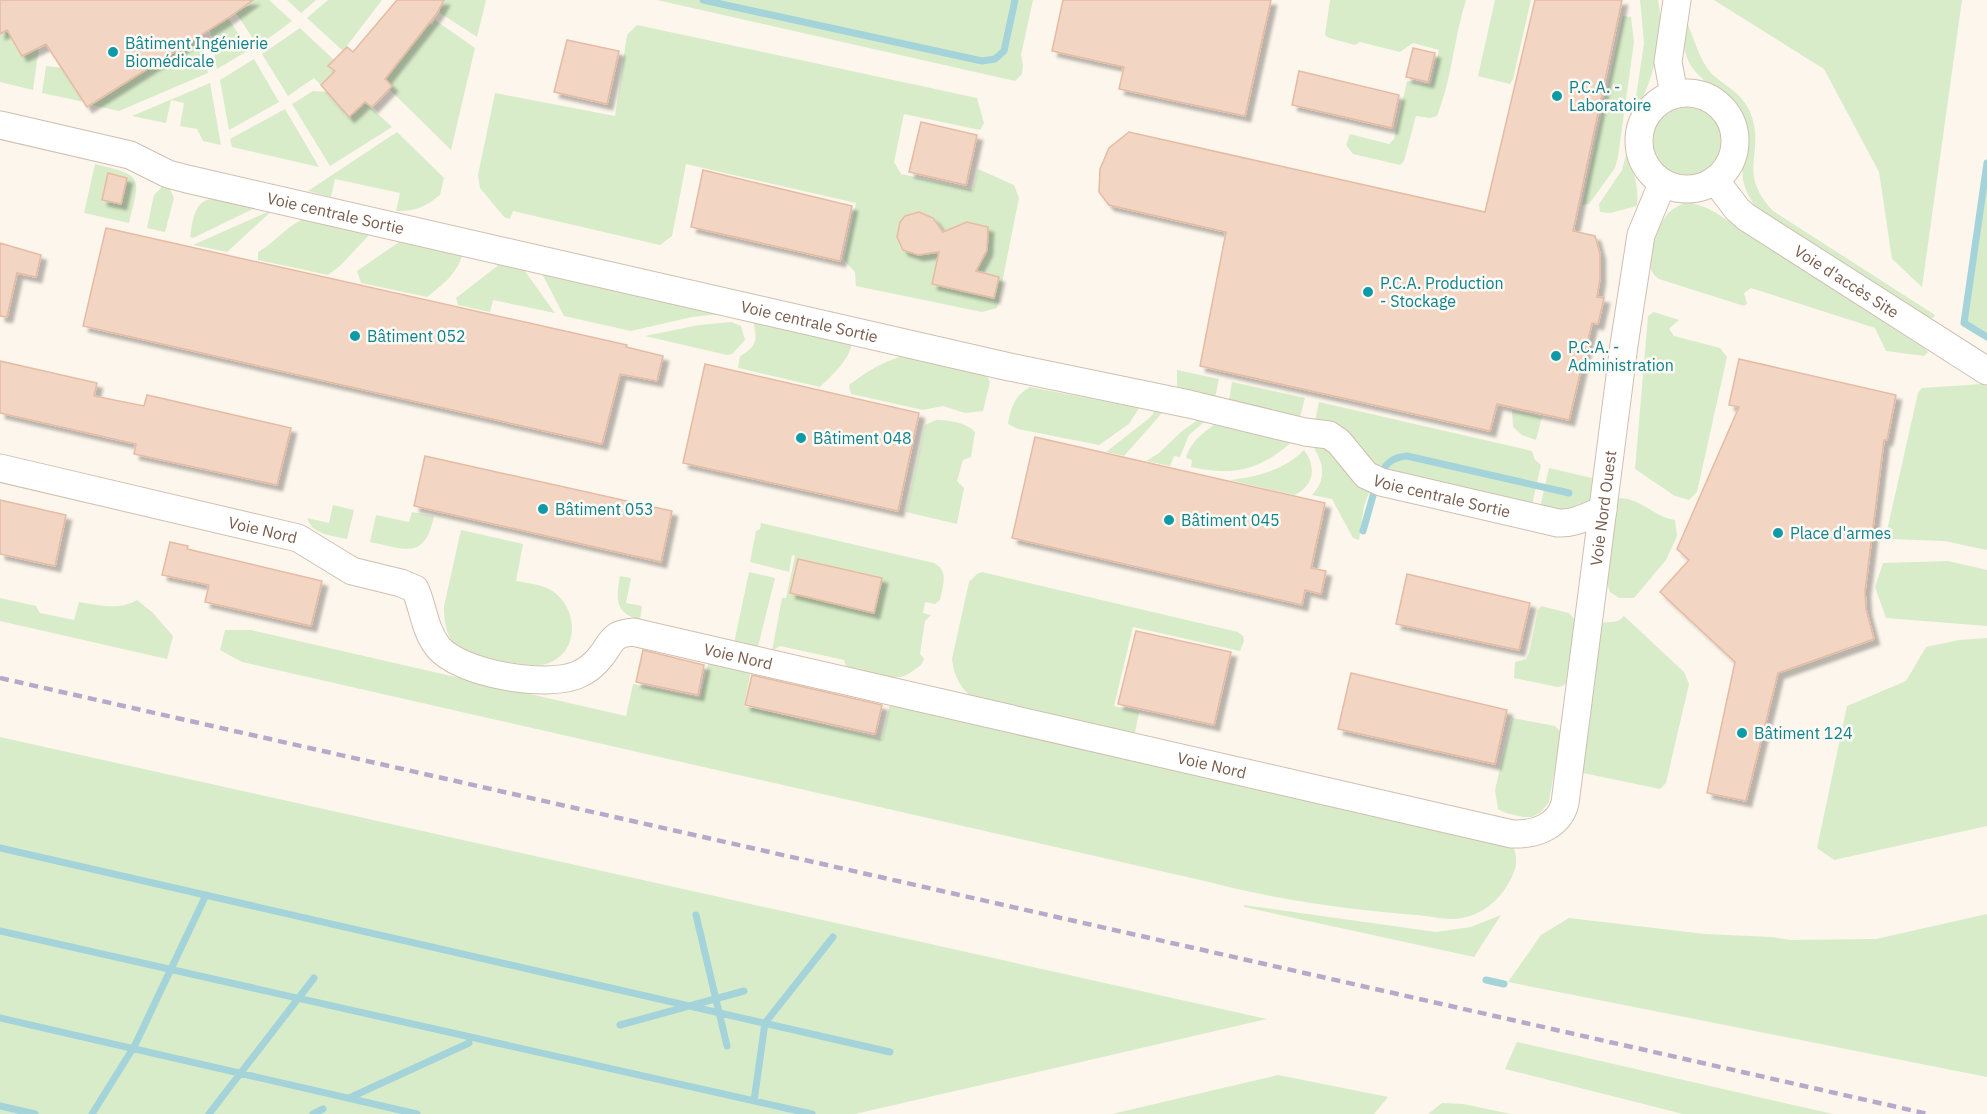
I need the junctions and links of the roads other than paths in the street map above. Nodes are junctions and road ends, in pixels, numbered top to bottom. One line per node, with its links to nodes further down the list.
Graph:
1 (1677, 0): 2 (street)
2 (1674, 94): 4 (street); 5 (street)
3 (0, 124): 8 (street, Voie centrale Sortie)
4 (1715, 180): 5 (street); 6 (street, Voie d'accès Site)
5 (1662, 184): 8 (street, Voie Nord Ouest)
6 (1987, 371)
7 (0, 468): 9 (street, Voie Nord)
8 (1603, 510): 9 (street, Voie Nord Ouest)
9 (1546, 828)

